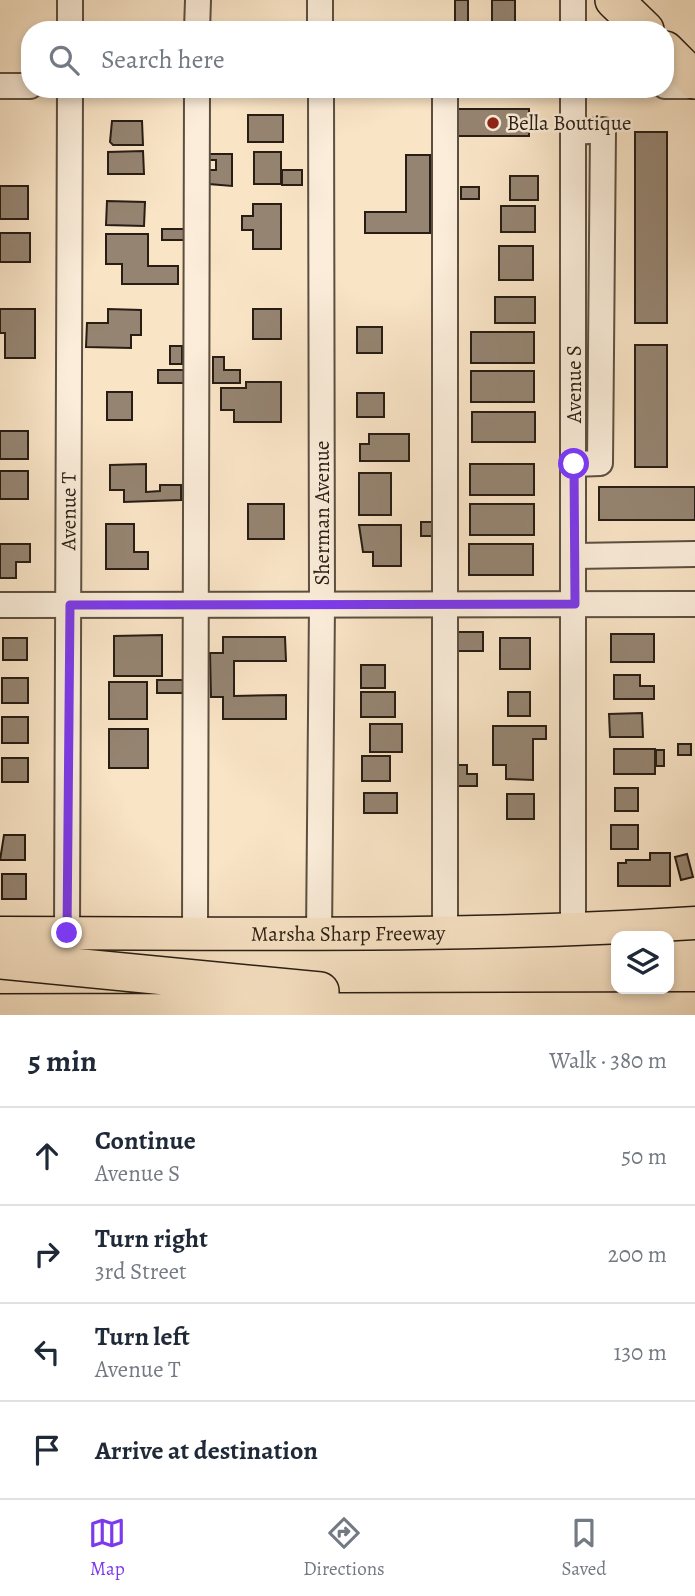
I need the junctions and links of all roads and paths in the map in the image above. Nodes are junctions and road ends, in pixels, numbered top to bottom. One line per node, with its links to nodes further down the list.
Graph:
1 (70, 0): 6 (street)
2 (198, 0): 7 (street)
3 (320, 0): 8 (street)
4 (573, 0): 9 (street)
5 (614, 0): 10 (highway)
6 (70, 21)
7 (197, 21)
8 (320, 21)
9 (573, 21)
10 (636, 21)
11 (0, 86): 12 (street)
12 (21, 86)
13 (70, 98): 23 (street, Avenue T)
14 (197, 98): 24 (street)
15 (321, 98): 25 (street, Sherman Avenue)
16 (445, 98): 26 (street)
17 (573, 98): 19 (street, Avenue S)
18 (695, 554): 19 (street)
19 (575, 556): 20 (street, Avenue S)
20 (575, 604): 21 (street); 26 (street); 28 (street, Avenue S)
21 (695, 604)
22 (0, 605): 23 (street)
23 (70, 605): 24 (street); 30 (street, Avenue T)
24 (193, 605): 25 (street); 32 (street)
25 (322, 605): 26 (street); 33 (street, Sherman Avenue)
26 (447, 605): 31 (street)
27 (695, 923): 28 (main road, Marsha Sharp Freeway)
28 (573, 931): 31 (main road, Marsha Sharp Freeway)
29 (0, 933): 30 (main road, Marsha Sharp Freeway)
30 (67, 933): 32 (main road, Marsha Sharp Freeway)
31 (445, 933): 33 (main road, Marsha Sharp Freeway)
32 (195, 934): 33 (main road, Marsha Sharp Freeway)
33 (319, 936)
34 (0, 960): 36 (highway)
35 (695, 1010): 36 (highway)
36 (534, 1012): 37 (highway)
37 (0, 1013)

